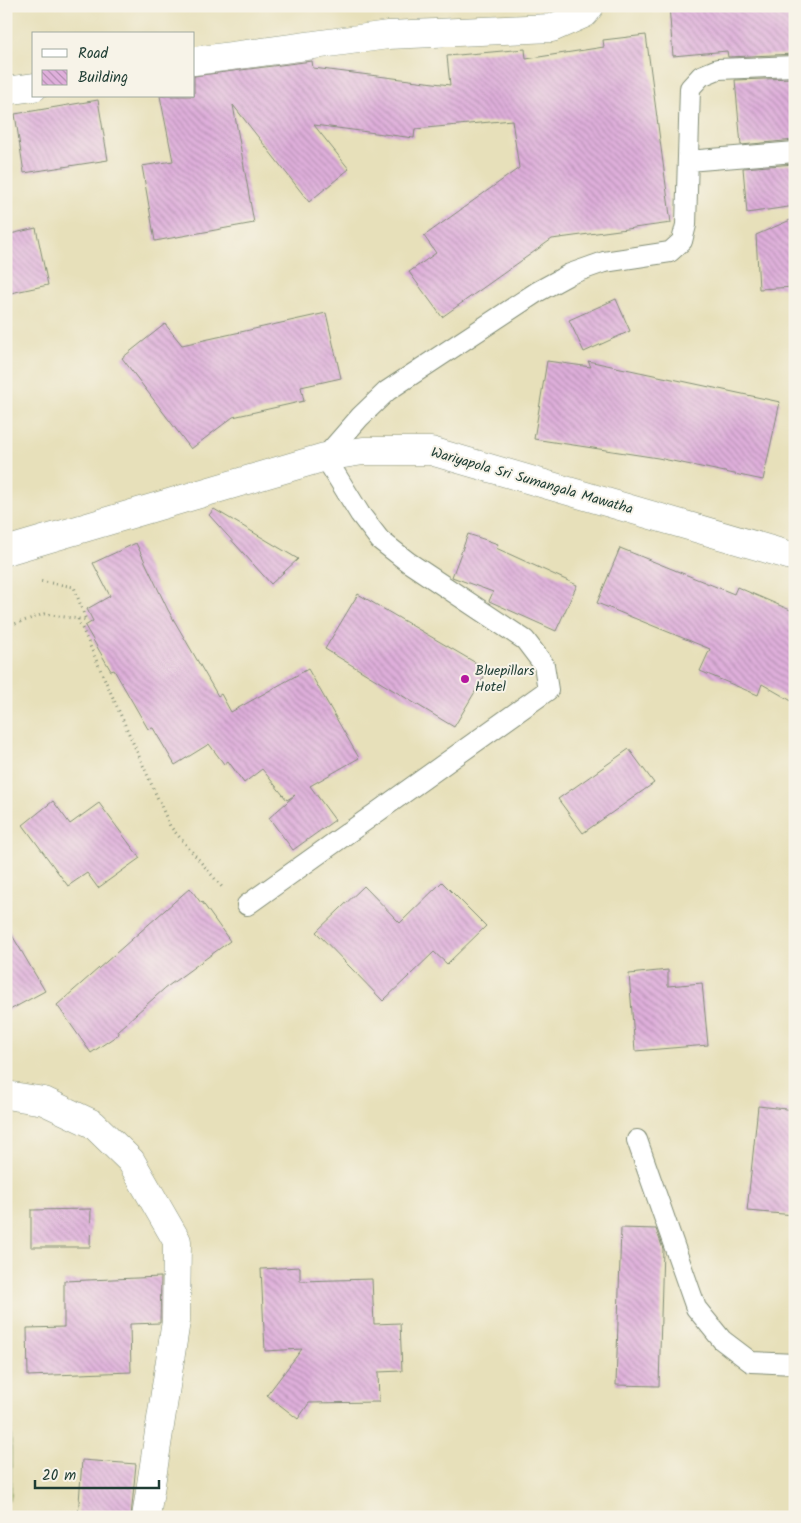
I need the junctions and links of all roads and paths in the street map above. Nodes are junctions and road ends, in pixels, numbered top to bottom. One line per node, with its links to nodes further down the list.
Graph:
1 (590, 6): 2 (street)
2 (195, 61)
3 (795, 66): 7 (lane)
4 (32, 87): 5 (street)
5 (6, 91)
6 (795, 152): 7 (lane)
7 (688, 161): 8 (lane)
8 (325, 457): 9 (street, Wariyapola Sri Sumangala Mawatha); 10 (street, Wariyapola Sri Sumangala Mawatha); 14 (lane)
9 (6, 551)
10 (795, 557)
11 (35, 580): 12 (path)
12 (78, 619): 13 (path); 14 (path)
13 (6, 627)
14 (247, 905)
15 (6, 1095): 18 (street)
16 (637, 1140): 17 (lane)
17 (795, 1364)
18 (146, 1517)

